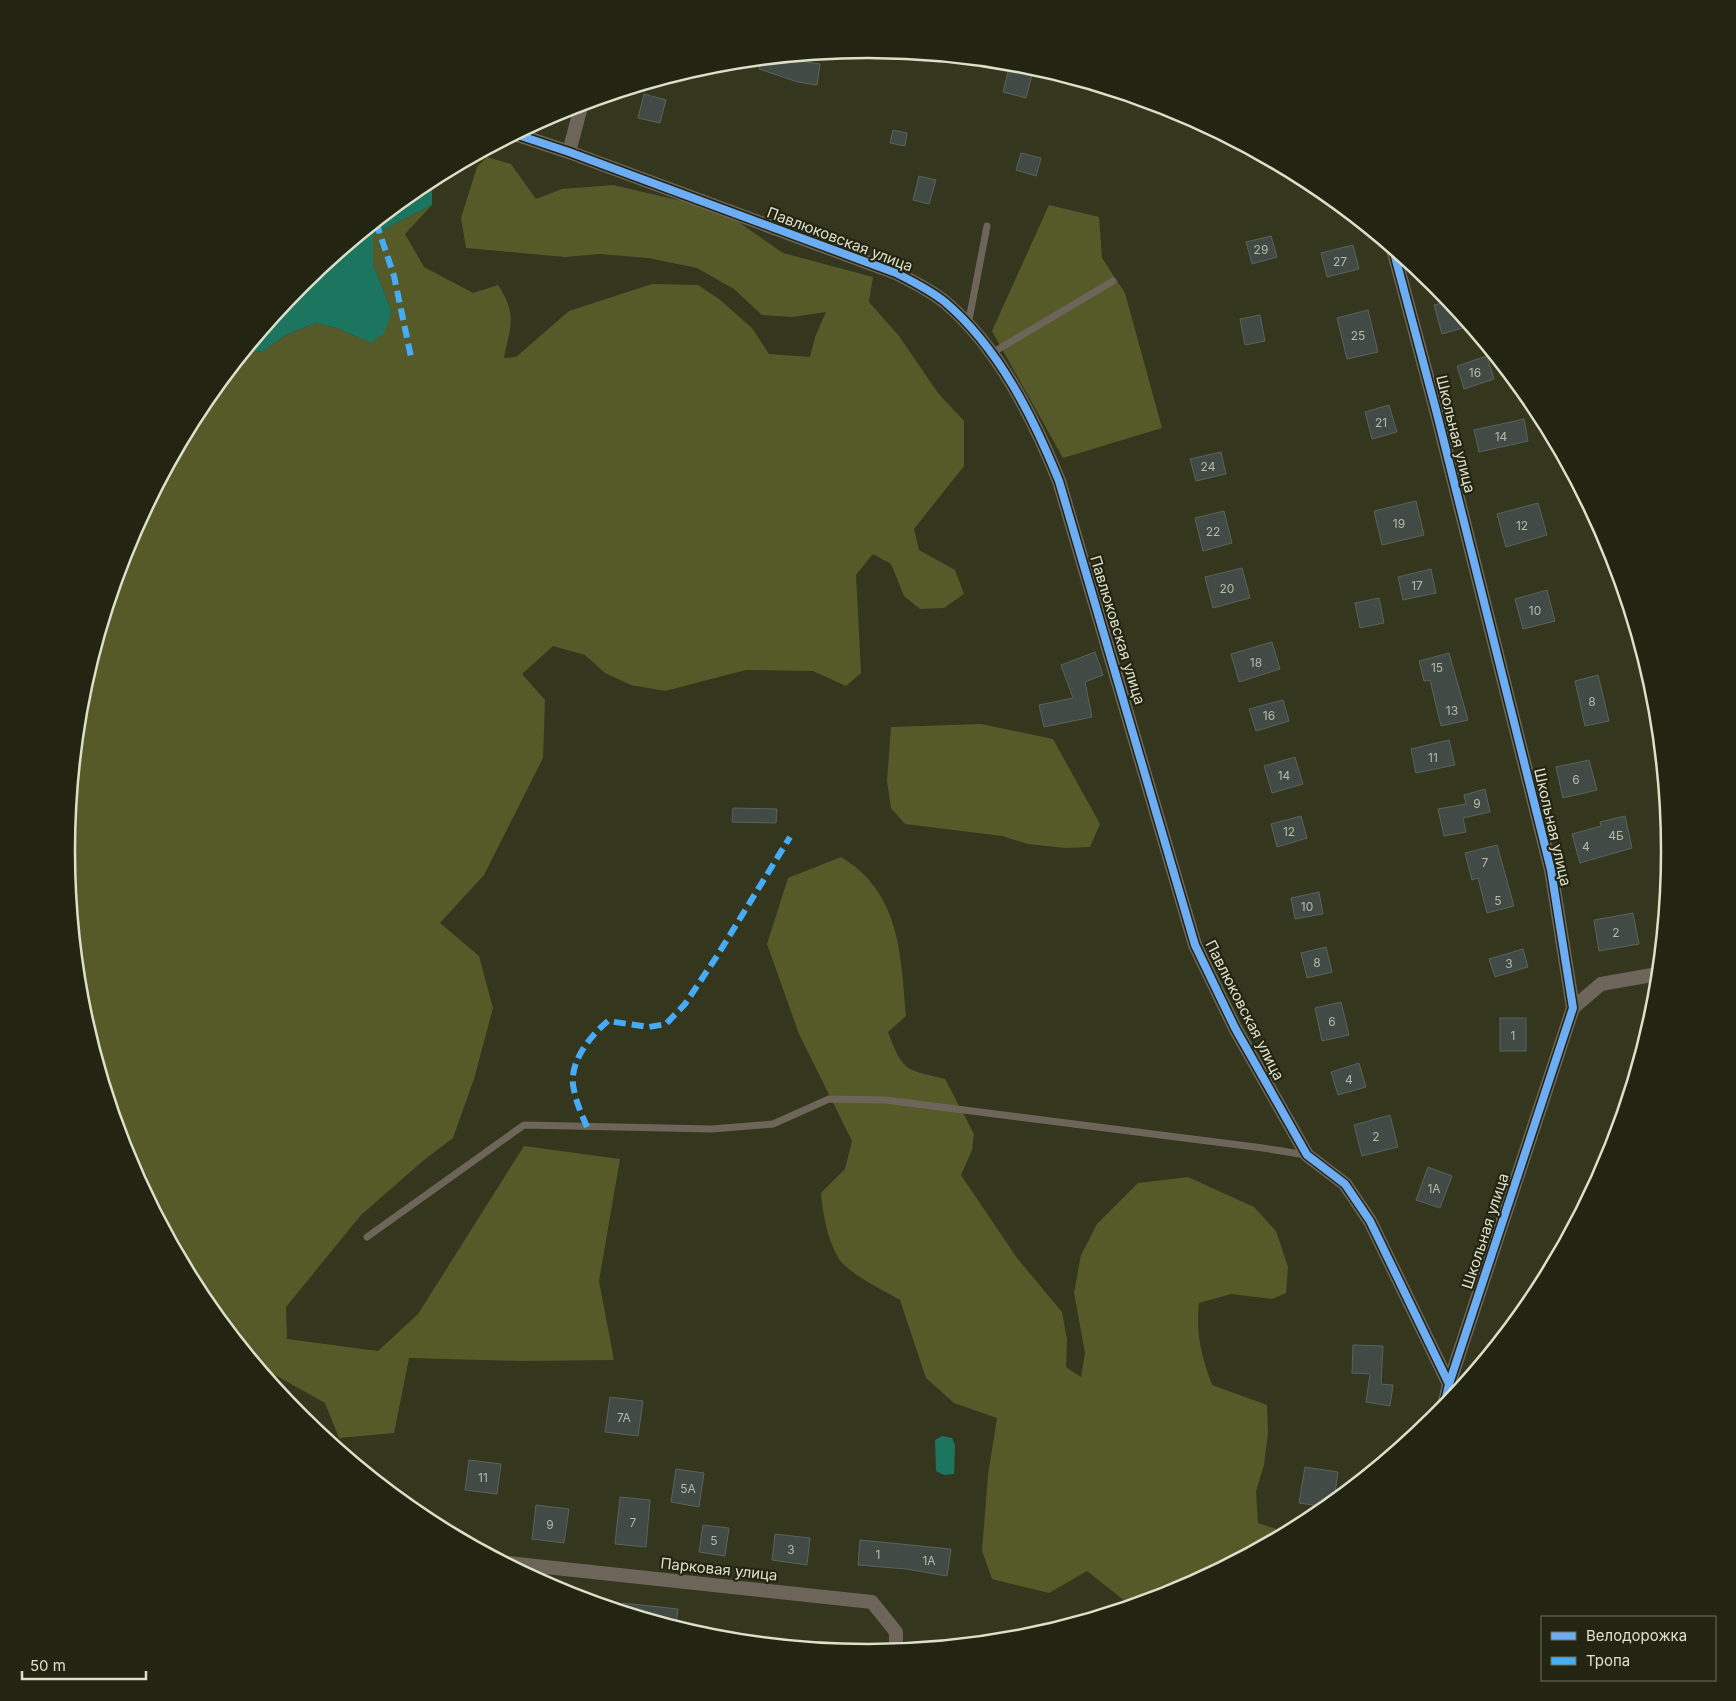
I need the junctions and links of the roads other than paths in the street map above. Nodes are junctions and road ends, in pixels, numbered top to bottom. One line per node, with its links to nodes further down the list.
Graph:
1 (579, 113): 3 (street)
2 (523, 136): 3 (street, Павлюковская улица)
3 (569, 152): 7 (street, Павлюковская улица)
4 (988, 226): 7 (lane)
5 (1396, 258): 10 (street, Школьная улица)
6 (1113, 281): 8 (lane)
7 (968, 326): 8 (street, Павлюковская улица)
8 (992, 352): 11 (street, Павлюковская улица)
9 (1651, 975): 10 (street)
10 (1573, 1008): 13 (street, Школьная улица)
11 (1307, 1155): 12 (lane); 13 (street, Павлюковская улица)
12 (367, 1237)
13 (1449, 1384): 14 (street, Школьная улица)
14 (1447, 1391)
15 (523, 1565): 16 (street, Парковая улица)
16 (896, 1643)

